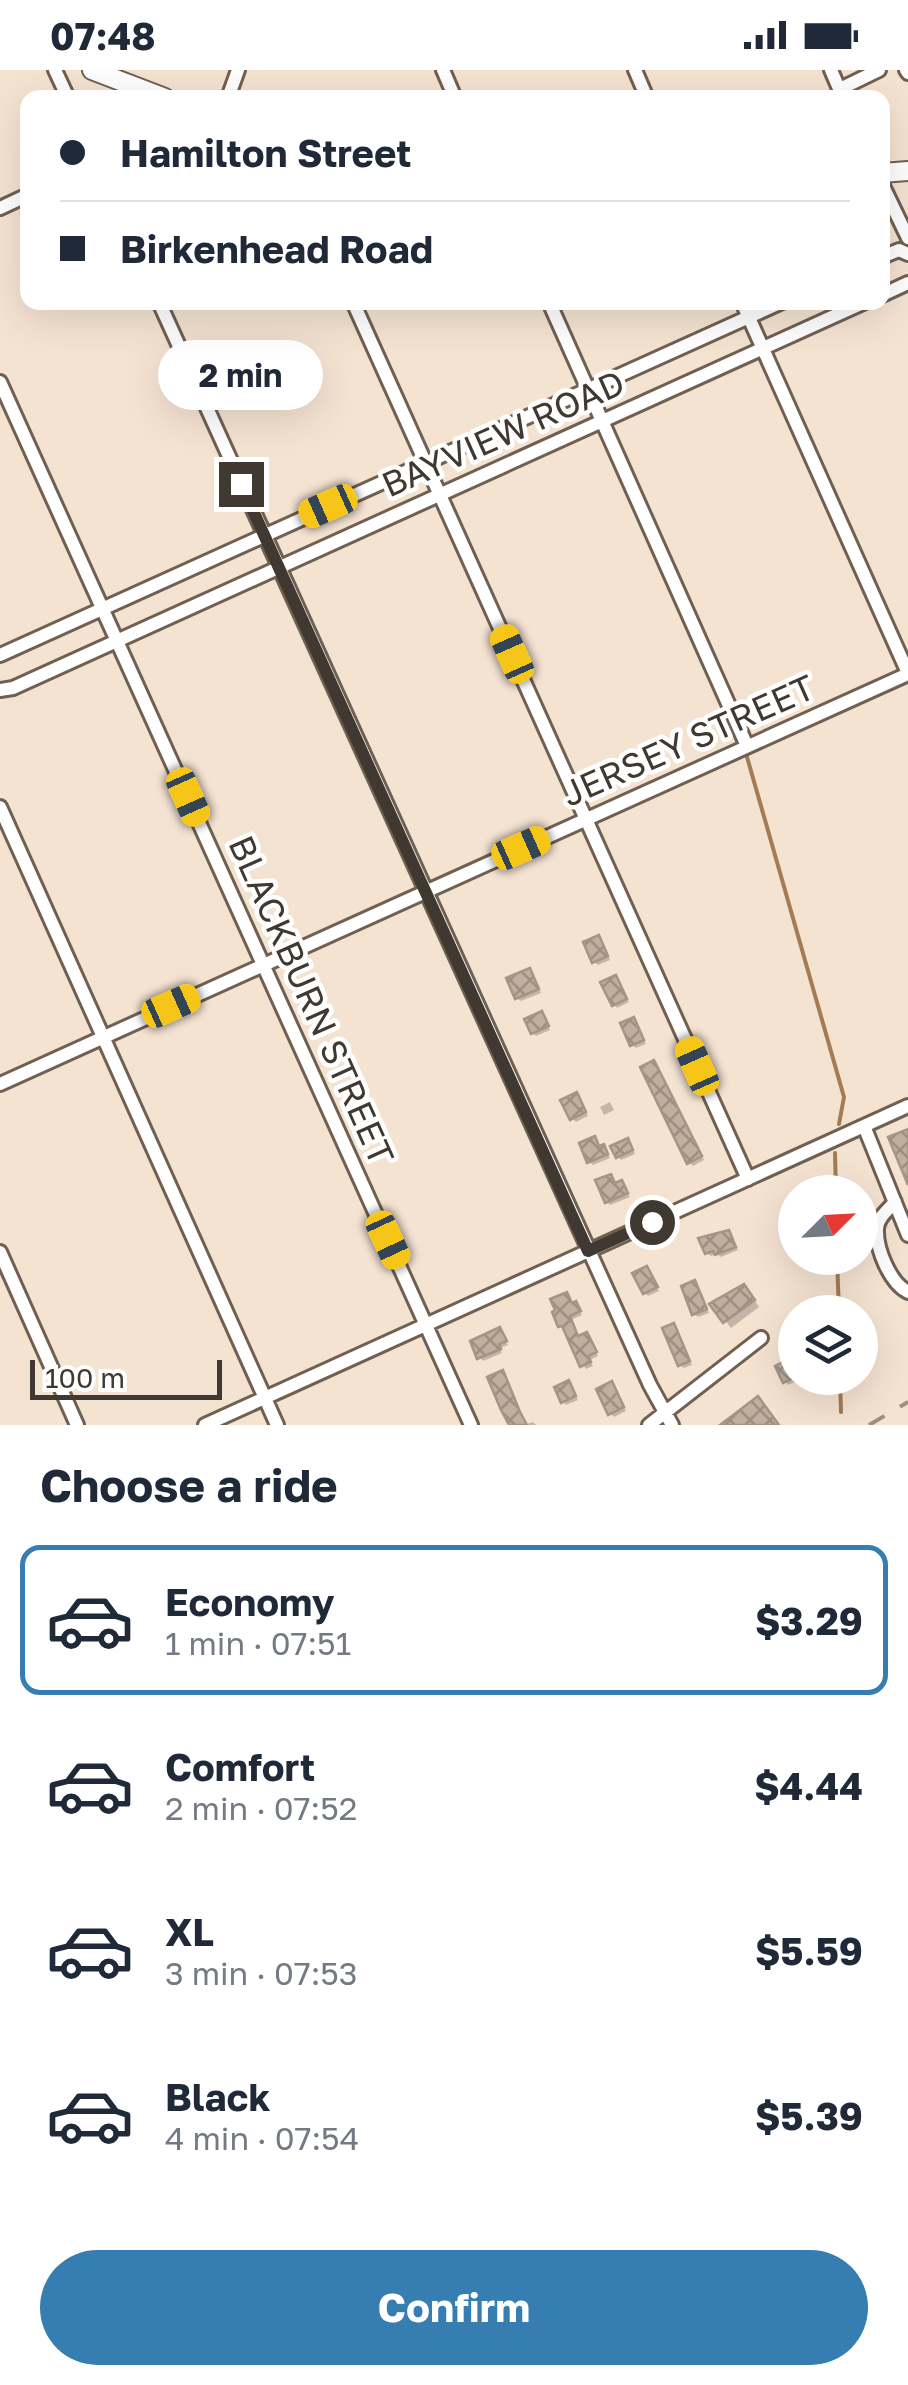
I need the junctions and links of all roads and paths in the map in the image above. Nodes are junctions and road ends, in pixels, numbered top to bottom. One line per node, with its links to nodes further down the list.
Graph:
1 (92, 70): 3 (main road)
2 (880, 70): 4 (street)
3 (144, 90)
4 (847, 90)
5 (890, 201): 6 (street)
6 (908, 238)
7 (162, 310): 20 (street)
8 (357, 310): 18 (street)
9 (551, 310): 16 (street)
10 (746, 310): 13 (street)
11 (766, 310): 13 (street, BAYVIEW ROAD)
12 (848, 310): 14 (street, BAYVIEW ROAD)
13 (749, 318): 14 (street); 16 (street, BAYVIEW ROAD)
14 (763, 349): 17 (street, BAYVIEW ROAD); 25 (street)
15 (0, 382): 22 (street, BLACKBURN STREET)
16 (587, 392): 17 (street); 18 (street, BAYVIEW ROAD)
17 (601, 421): 19 (street, BAYVIEW ROAD); 27 (street)
18 (426, 462): 19 (street); 20 (street, BAYVIEW ROAD)
19 (440, 494): 21 (street, BAYVIEW ROAD); 29 (street)
20 (264, 535): 21 (street); 22 (street, BAYVIEW ROAD)
21 (278, 567): 23 (street, BAYVIEW ROAD); 30 (street)
22 (102, 609): 23 (street, BLACKBURN STREET); 24 (street, BAYVIEW ROAD)
23 (117, 640): 26 (street, BAYVIEW ROAD); 31 (street, BLACKBURN STREET)
24 (0, 655)
25 (908, 673): 27 (street, JERSEY STREET)
26 (0, 690)
27 (746, 746): 29 (street, JERSEY STREET)
28 (0, 806): 32 (street)
29 (586, 819): 30 (street, JERSEY STREET); 36 (street)
30 (424, 890): 31 (street, JERSEY STREET); 39 (street)
31 (263, 964): 32 (street, JERSEY STREET); 42 (street, BLACKBURN STREET)
32 (103, 1036): 33 (street, JERSEY STREET); 44 (street)
33 (0, 1084)
34 (908, 1106): 35 (street)
35 (864, 1126): 36 (street); 37 (street)
36 (748, 1179): 39 (street)
37 (895, 1202): 38 (street); 41 (street)
38 (908, 1236)
39 (588, 1251): 42 (street); 45 (street)
40 (0, 1252): 46 (street)
41 (908, 1292)
42 (426, 1325): 44 (street); 49 (street, BLACKBURN STREET)
43 (761, 1338): 45 (street)
44 (265, 1398): 47 (street); 48 (street)
45 (668, 1419): 50 (street)
46 (77, 1425)
47 (204, 1425)
48 (277, 1425)
49 (471, 1425)
50 (649, 1425)

